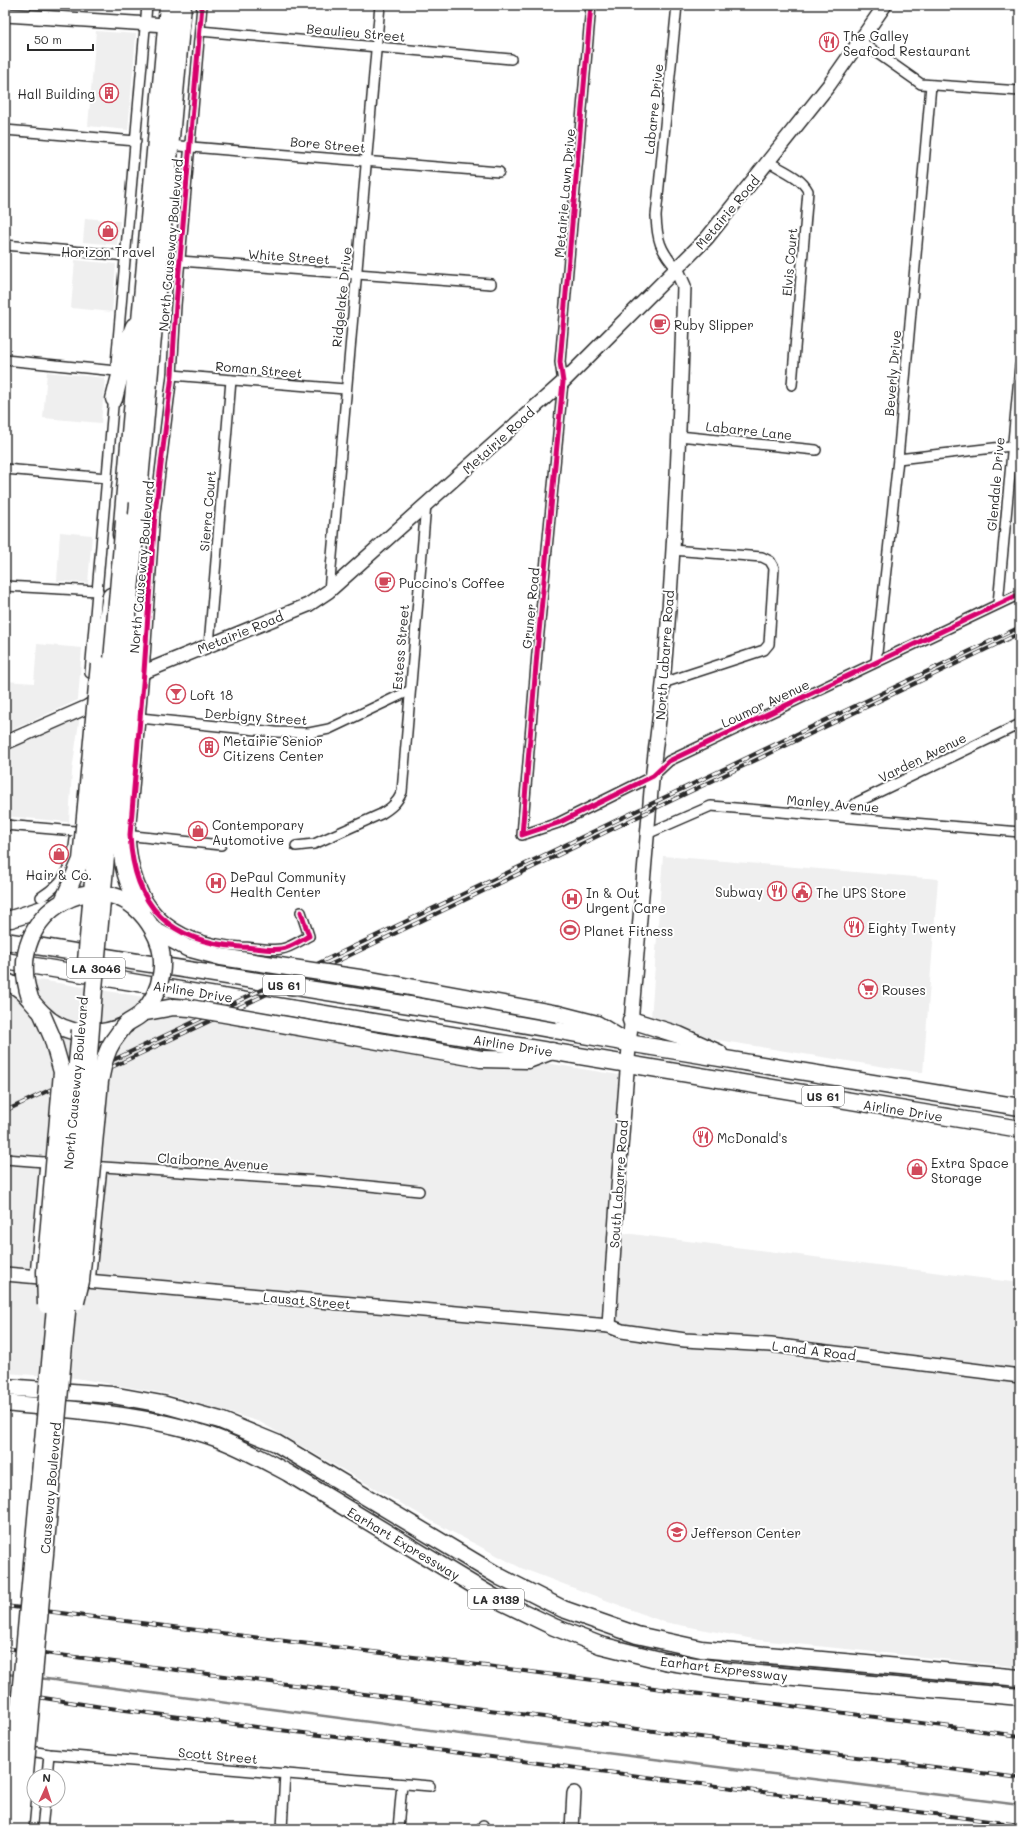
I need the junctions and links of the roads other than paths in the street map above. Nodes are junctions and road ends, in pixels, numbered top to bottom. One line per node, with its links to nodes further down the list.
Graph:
1 (147, 5): 10 (street)
2 (168, 5): 11 (highway, North Causeway Boulevard)
3 (182, 5): 11 (street); 20 (highway, North Causeway Boulevard)
4 (202, 5): 12 (street, North Causeway Boulevard)
5 (380, 5): 14 (street, Ridgelake Drive)
6 (591, 5): 37 (street, Metairie Lawn Drive)
7 (677, 5): 28 (street, Labarre Drive)
8 (885, 5): 13 (street, Metairie Road)
9 (5, 15): 10 (street)
10 (146, 23): 11 (street); 19 (street)
11 (166, 25): 20 (highway, North Causeway Boulevard)
12 (200, 31): 14 (street, Beaulieu Street); 21 (street, North Causeway Boulevard)
13 (860, 41): 16 (street); 23 (street, Metairie Road)
14 (377, 47): 15 (street, Beaulieu Street); 22 (street, Ridgelake Drive)
15 (511, 59)
16 (931, 85): 17 (street); 44 (street, Beverly Drive)
17 (1020, 91)
18 (5, 130): 19 (street)
19 (136, 141): 26 (street)
20 (163, 144): 21 (street, Bore Street); 31 (highway, North Causeway Boulevard); 47 (highway, North Causeway Boulevard)
21 (190, 146): 22 (street, Bore Street); 27 (street, North Causeway Boulevard)
22 (367, 160): 24 (street, Bore Street); 29 (street, Ridgelake Drive)
23 (769, 162): 28 (street, Metairie Road); 38 (street, Elvis Court)
24 (499, 172)
25 (5, 245): 26 (street)
26 (127, 256): 34 (street)
27 (180, 261): 29 (street, White Street); 35 (street, North Causeway Boulevard)
28 (676, 268): 37 (street, Metairie Road); 41 (street, North Labarre Road)
29 (357, 275): 30 (street, White Street); 39 (street, Ridgelake Drive)
30 (491, 284)
31 (142, 308): 40 (highway); 47 (highway, North Causeway Boulevard)
32 (5, 360): 34 (street)
33 (1020, 366): 42 (street, Glendale Drive)
34 (116, 370): 40 (street)
35 (172, 375): 36 (street, Roman Street); 58 (street, North Causeway Boulevard)
36 (231, 380): 39 (street, Roman Street); 56 (street, Sierra Court)
37 (564, 382): 48 (street, Metairie Road); 72 (street, Gruner Road)
38 (792, 385)
39 (345, 389): 53 (street, Ridgelake Drive)
40 (114, 399): 46 (street)
41 (679, 436): 43 (street, Labarre Lane); 50 (street, North Labarre Road)
42 (1011, 446): 44 (street); 55 (street, Glendale Drive)
43 (816, 450)
44 (898, 459): 57 (street, Beverly Drive)
45 (5, 469): 46 (street)
46 (107, 478): 52 (street)
47 (132, 502): 49 (highway, North Causeway Boulevard)
48 (426, 504): 53 (street, Metairie Road); 60 (street, Estess Street)
49 (130, 521): 75 (highway, bridge); 79 (highway, bridge); 96 (highway, North Causeway Boulevard / LA 3046, bridge); 106 (highway, North Causeway Boulevard, bridge)
50 (672, 550): 59 (street, North Labarre Road); 59 (street)
51 (5, 586): 52 (street)
52 (98, 591): 61 (street)
53 (329, 591): 56 (street, Metairie Road)
54 (1020, 594): 55 (street, Loumor Avenue)
55 (998, 604): 57 (street, Loumor Avenue)
56 (209, 645): 58 (street, Metairie Road)
57 (876, 662): 65 (street, Loumor Avenue)
58 (144, 672): 61 (street, Metairie Road); 62 (street, North Causeway Boulevard)
59 (663, 683): 65 (street, North Labarre Road)
60 (409, 691): 62 (street, Derbigny Street); 74 (street, Estess Street)
61 (87, 707): 64 (street, Metairie Road); 68 (street)
62 (140, 718): 71 (street, North Causeway Boulevard)
63 (1020, 724): 66 (street, Varden Avenue)
64 (5, 743)
65 (653, 776): 70 (street, North Labarre Road); 72 (street, Loumor Avenue)
66 (838, 816): 69 (street, Manley Avenue); 70 (street, Manley Avenue)
67 (5, 825): 68 (street)
68 (76, 832): 71 (street); 76 (street)
69 (1020, 832)
70 (649, 833): 86 (street, North Labarre Road)
71 (130, 835): 73 (street); 77 (street, North Causeway Boulevard)
72 (522, 835)
73 (222, 846)
74 (296, 846)
75 (64, 899): 76 (highway); 79 (highway, bridge)
76 (45, 902): 78 (highway); 83 (highway, bridge)
77 (301, 912)
78 (5, 919)
79 (150, 925): 84 (highway, bridge); 88 (highway, bridge)
80 (5, 941): 88 (highway, Airline Drive / US 61)
81 (5, 961): 89 (highway, Airline Drive / US 61)
82 (5, 981): 83 (highway)
83 (30, 998): 85 (highway)
84 (141, 1013): 87 (highway, bridge); 89 (highway, bridge)
85 (42, 1014): 87 (highway, bridge); 106 (highway, bridge)
86 (631, 1020): 88 (street, North Labarre Road); 90 (highway)
87 (126, 1025): 106 (highway, bridge)
88 (628, 1043): 90 (highway, Airline Drive / US 61); 91 (street, South Labarre Road)
89 (552, 1051): 91 (highway, Airline Drive / US 61)
90 (729, 1060): 92 (highway, Airline Drive / US 61)
91 (626, 1063): 93 (highway, Airline Drive / US 61); 104 (street, South Labarre Road)
92 (898, 1087): 93 (highway); 94 (highway, Airline Drive / US 61)
93 (832, 1098): 95 (highway, Airline Drive / US 61)
94 (1020, 1107)
95 (1020, 1129)
96 (82, 1147): 106 (highway, Causeway Boulevard / LA 3046, bridge)
97 (5, 1159): 98 (street, Claiborne Avenue)
98 (45, 1162): 99 (street, Claiborne Avenue); 102 (street)
99 (102, 1167): 100 (street, Claiborne Avenue); 103 (street)
100 (419, 1191)
101 (5, 1274): 102 (street, Lausat Street)
102 (35, 1276): 103 (street, Lausat Street)
103 (90, 1282): 104 (street, Lausat Street)
104 (609, 1326): 105 (street, L and A Road)
105 (1020, 1376)
106 (54, 1377): 119 (highway, Causeway Boulevard / LA 3046, bridge); 120 (highway, Causeway Boulevard / LA 3046, bridge)
107 (5, 1387): 109 (highway, Earhart Expressway / LA 3139)
108 (5, 1404): 110 (highway, Earhart Expressway / LA 3139)
109 (1020, 1678)
110 (1020, 1697)
111 (5, 1747): 112 (street, Scott Street)
112 (49, 1754): 113 (street); 114 (street, Scott Street)
113 (48, 1768)
114 (285, 1773): 115 (street, Scott Street); 122 (street)
115 (402, 1784): 116 (street, Scott Street); 123 (street)
116 (430, 1786)
117 (574, 1793): 124 (street)
118 (44, 1808): 121 (street)
119 (8, 1829)
120 (20, 1829)
121 (42, 1829)
122 (282, 1829)
123 (398, 1829)
124 (572, 1829)

